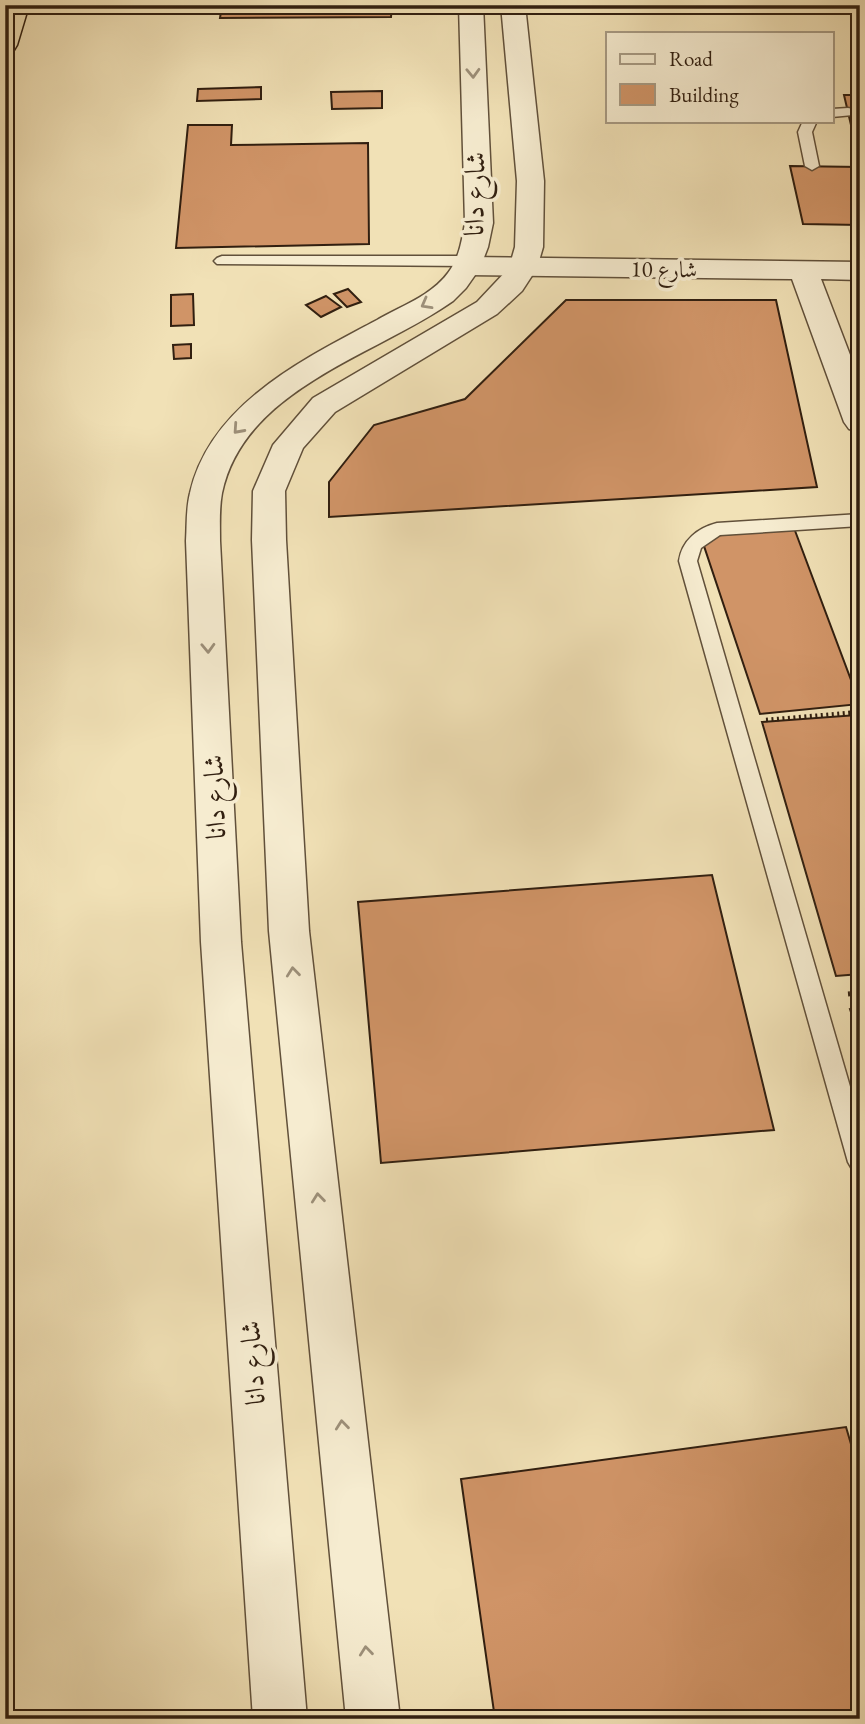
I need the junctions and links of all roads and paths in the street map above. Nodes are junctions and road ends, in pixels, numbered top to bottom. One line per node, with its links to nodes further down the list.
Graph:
1 (17, 5): 4 (highway)
2 (471, 5): 10 (street, شارع دانا, one-way to 10)
3 (513, 5): 11 (street, شارع دانا)
4 (5, 45)
5 (848, 112): 6 (lane)
6 (834, 113)
7 (809, 122): 8 (lane)
8 (812, 166)
9 (222, 261): 10 (lane)
10 (468, 264): 11 (street, شارع 10); 19 (street, شارع دانا, one-way to 19)
11 (524, 267): 13 (street, شارع 10); 20 (street, شارع دانا, one-way to 11)
12 (860, 271): 13 (street, شارع 10)
13 (804, 272): 14 (street)
14 (860, 422)
15 (860, 520): 17 (lane)
16 (860, 712): 17 (path)
17 (733, 723): 18 (lane)
18 (860, 1162)
19 (279, 1719)
20 (373, 1719)

